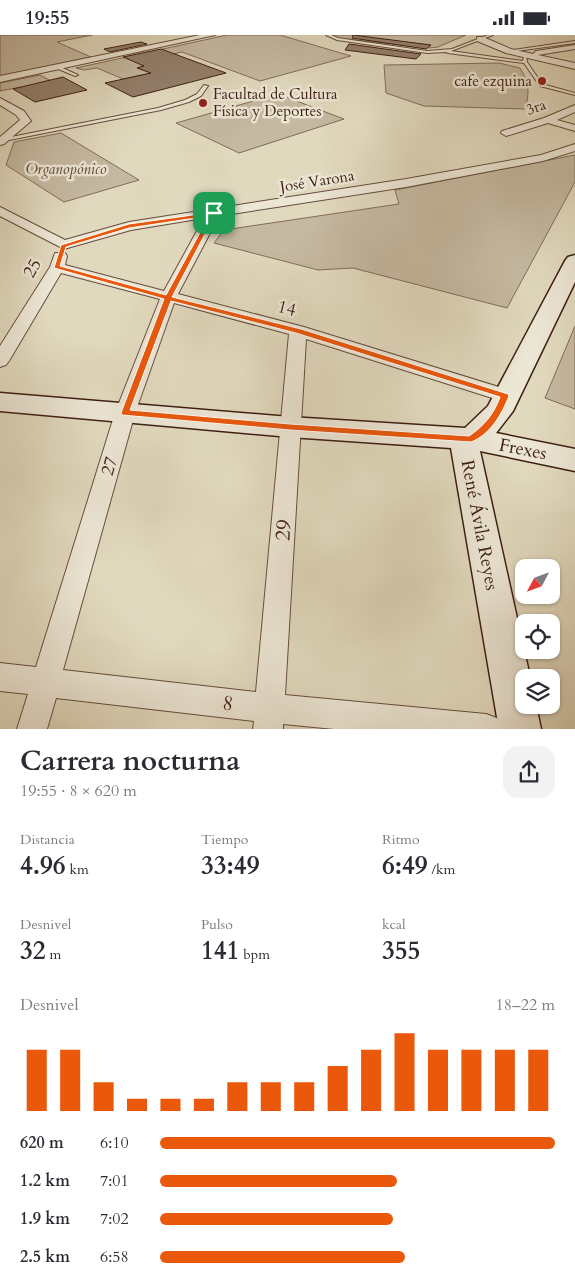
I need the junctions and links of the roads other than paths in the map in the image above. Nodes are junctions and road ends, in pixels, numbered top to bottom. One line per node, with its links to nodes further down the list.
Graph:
1 (211, 35): 11 (street)
2 (328, 35): 7 (lane)
3 (491, 35): 4 (lane)
4 (480, 39): 7 (lane); 8 (street)
5 (575, 42): 8 (lane)
6 (575, 47): 9 (street)
7 (443, 51): 9 (lane)
8 (509, 51): 9 (street)
9 (525, 58): 10 (street); 15 (lane)
10 (575, 66)
11 (57, 67): 12 (lane); 13 (street)
12 (76, 75)
13 (0, 79)
14 (206, 86): 22 (lane)
15 (575, 94)
16 (0, 101): 22 (street)
17 (575, 108): 18 (street, 3ra)
18 (551, 121): 19 (street); 20 (street, 3ra); 21 (street)
19 (575, 128)
20 (506, 133)
21 (575, 135)
22 (2, 140)
23 (575, 147): 24 (street, José Varona)
24 (214, 213): 26 (street, José Varona); 29 (street, 27)
25 (2, 214): 26 (street)
26 (64, 245): 28 (street, 25)
27 (575, 261): 33 (street, René Ávila Reyes)
28 (57, 267): 29 (street, 14); 31 (street, 25)
29 (168, 298): 30 (street, 14); 34 (street, 27)
30 (298, 331): 33 (street, 14); 35 (street, 29)
31 (0, 361)
32 (0, 401): 34 (street, Frexes)
33 (502, 404): 36 (street, René Ávila Reyes); 37 (street)
34 (125, 413): 35 (street, Frexes); 39 (street, 27)
35 (290, 427): 36 (street, Frexes); 40 (street, 29)
36 (471, 439): 37 (street, Frexes); 43 (street, René Ávila Reyes)
37 (575, 460)
38 (0, 677): 39 (street, 8)
39 (46, 681): 40 (street, 8); 41 (street, 27)
40 (269, 718): 42 (street, 8)
41 (32, 729)
42 (486, 729)
43 (520, 729)

